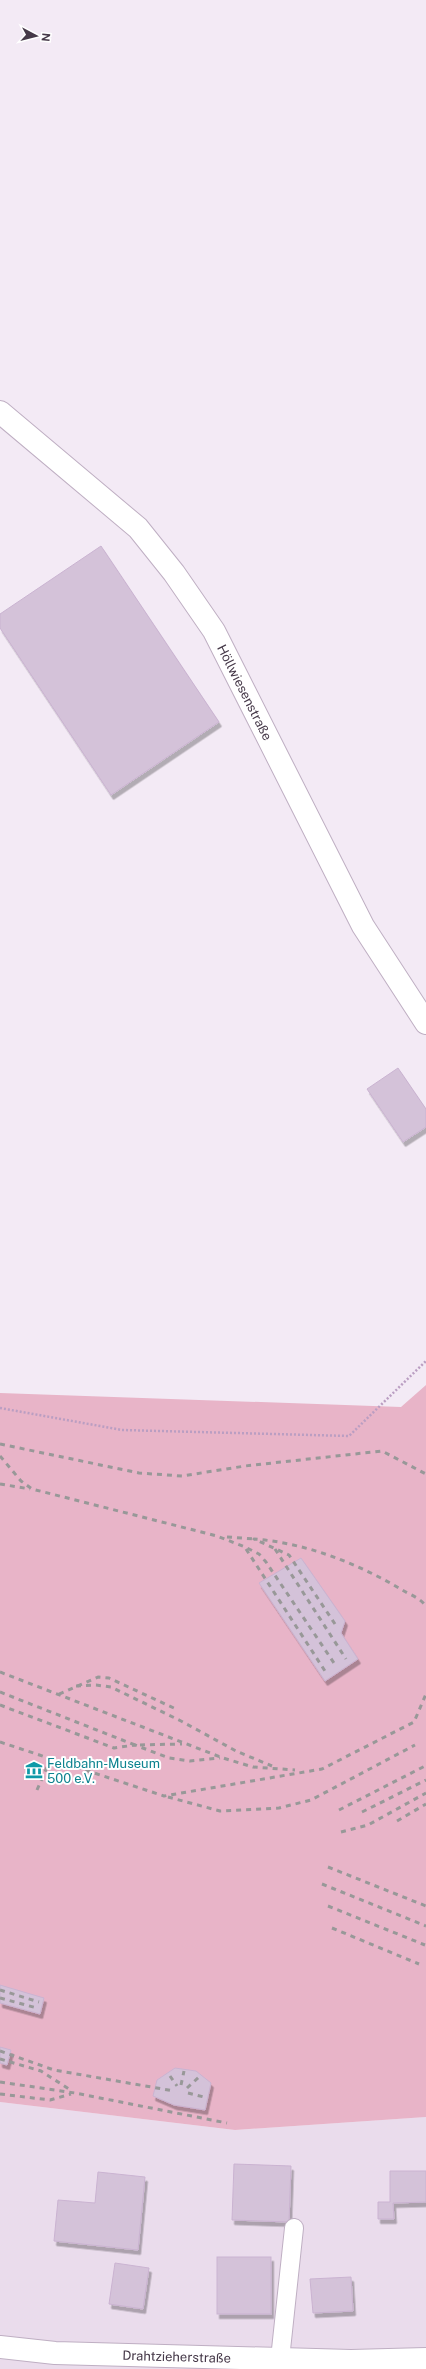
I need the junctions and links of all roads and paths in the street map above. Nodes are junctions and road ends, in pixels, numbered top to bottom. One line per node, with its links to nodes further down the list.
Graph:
1 (0, 412): 2 (street, Höllwiesenstraße)
2 (426, 1024)
3 (426, 1361): 4 (path)
4 (0, 1408)
5 (294, 2228): 7 (lane)
6 (0, 2347): 7 (street, Drahtzieherstraße)
7 (280, 2359): 8 (street, Drahtzieherstraße)
8 (426, 2359)

